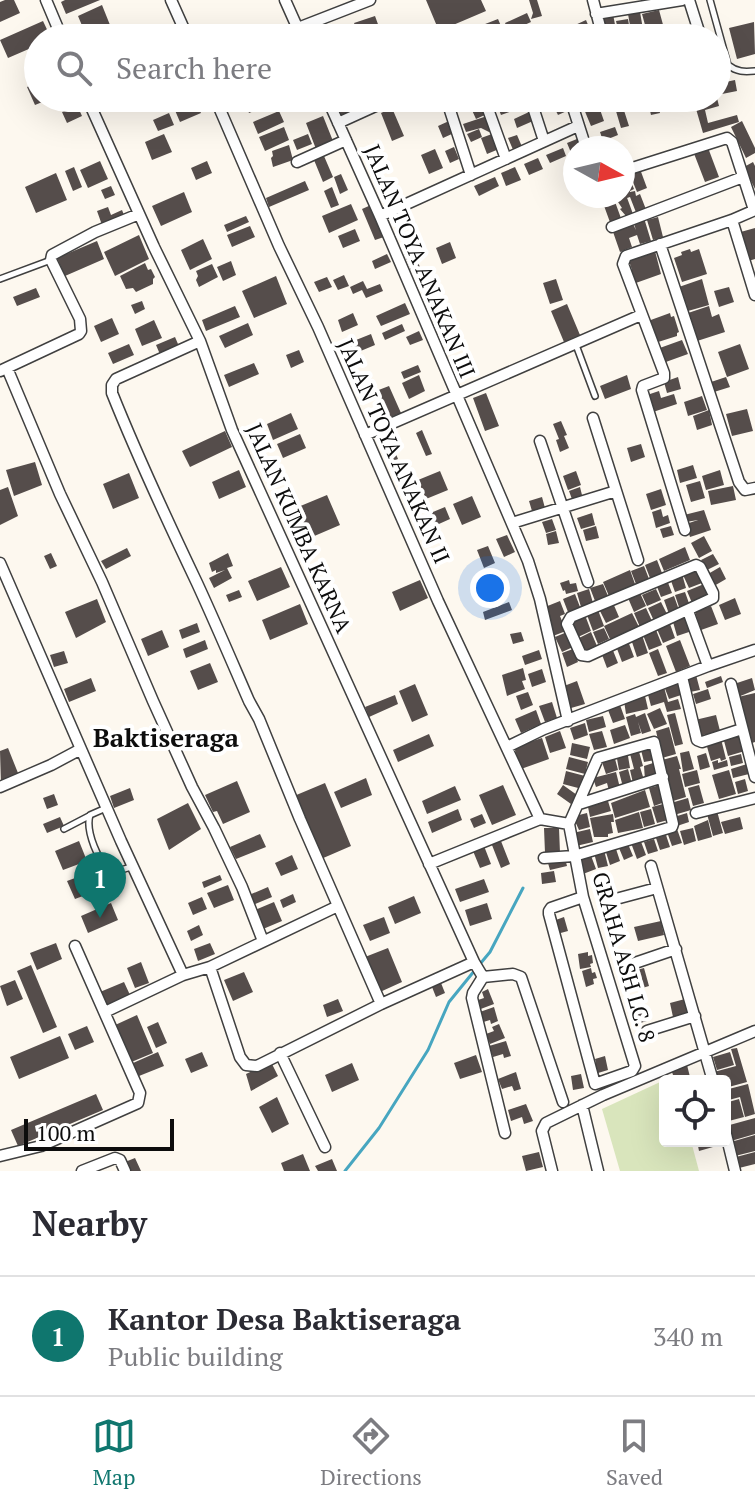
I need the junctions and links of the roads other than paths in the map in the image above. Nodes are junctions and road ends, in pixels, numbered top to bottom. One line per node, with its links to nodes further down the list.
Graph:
1 (46, 0): 10 (street)
2 (171, 0): 11 (street)
3 (285, 0): 12 (street)
4 (370, 0): 13 (street)
5 (593, 0): 9 (street)
6 (682, 0): 9 (street)
7 (689, 0): 15 (street)
8 (710, 0): 16 (lane)
9 (596, 14): 14 (street)
10 (56, 24)
11 (182, 24)
12 (296, 24)
13 (319, 24)
14 (599, 24)
15 (697, 24)
16 (717, 24)
17 (731, 67): 18 (lane)
18 (755, 71)
19 (93, 112): 38 (street, JALAN KUMBA KARNA)
20 (221, 112): 53 (street, JALAN TOYA ANAKAN II)
21 (333, 112): 27 (street, JALAN TOYA ANAKAN III)
22 (362, 112): 27 (street)
23 (451, 112): 35 (street)
24 (489, 112): 32 (street)
25 (535, 112): 31 (street)
26 (574, 112): 28 (street)
27 (338, 123): 30 (street, JALAN TOYA ANAKAN III)
28 (578, 126): 29 (street); 31 (street)
29 (582, 136)
30 (346, 140): 33 (street); 39 (street, JALAN TOYA ANAKAN III)
31 (544, 141): 32 (street)
32 (506, 159): 35 (street)
33 (297, 162)
34 (635, 167): 36 (street)
35 (471, 175): 39 (street)
36 (743, 177): 37 (street); 41 (street)
37 (754, 210): 40 (street)
38 (139, 214): 43 (street); 47 (street, JALAN KUMBA KARNA)
39 (380, 216): 50 (street, JALAN TOYA ANAKAN III)
40 (732, 220): 42 (street); 45 (street)
41 (612, 227)
42 (660, 244): 46 (street); 55 (street)
43 (51, 260): 44 (lane); 49 (street)
44 (0, 279)
45 (755, 295)
46 (641, 315): 48 (street); 59 (street)
47 (200, 341): 85 (street, JALAN KUMBA KARNA); 91 (street)
48 (576, 344): 50 (street); 51 (lane)
49 (4, 370): 92 (street)
50 (457, 396): 53 (street); 58 (street, JALAN TOYA ANAKAN III)
51 (595, 396)
52 (593, 418): 56 (street)
53 (365, 435): 70 (street, JALAN TOYA ANAKAN II)
54 (540, 441): 57 (street)
55 (755, 488)
56 (616, 491): 57 (street); 60 (street)
57 (563, 507): 58 (street); 62 (street)
58 (512, 523): 68 (street, JALAN TOYA ANAKAN III)
59 (685, 530)
60 (638, 560)
61 (0, 563): 71 (street)
62 (588, 582)
63 (688, 611): 63 (street); 65 (street)
64 (755, 650): 65 (street)
65 (708, 666): 66 (street)
66 (682, 677): 68 (street); 69 (street)
67 (731, 684): 69 (street)
68 (568, 721): 70 (street)
69 (742, 729): 73 (street)
70 (507, 747): 80 (street, JALAN TOYA ANAKAN II)
71 (81, 749): 74 (street); 77 (street)
72 (663, 777): 76 (street); 76 (street, GRAHA ASH LC. 8); 83 (street, GRAHA ASH LC. 8)
73 (755, 777)
74 (0, 787)
75 (755, 798): 78 (street)
76 (579, 804): 81 (street, GRAHA ASH LC. 8)
77 (107, 808): 79 (lane); 86 (street)
78 (696, 813)
79 (90, 815): 82 (lane); 86 (lane)
80 (540, 819): 81 (street); 85 (street)
81 (569, 824): 83 (street, GRAHA ASH LC. 8)
82 (64, 829)
83 (574, 856): 84 (street); 89 (street, GRAHA ASH LC. 8)
84 (544, 858)
85 (429, 864): 97 (street, JALAN KUMBA KARNA)
86 (132, 866): 98 (street)
87 (651, 866): 88 (street)
88 (657, 888): 90 (street); 94 (street)
89 (583, 897): 89 (street, GRAHA ASH LC. 8)
90 (612, 900)
91 (338, 906): 92 (street); 99 (street)
92 (263, 941): 96 (street)
93 (75, 946): 100 (street)
94 (676, 949): 95 (street); 101 (street)
95 (629, 965)
96 (210, 967): 98 (street); 105 (street)
97 (478, 968): 99 (street); 107 (street); 109 (street)
98 (183, 975): 100 (street)
99 (381, 1004): 105 (street)
100 (105, 1012): 112 (street)
101 (695, 1016): 102 (street); 104 (street)
102 (647, 1031)
103 (755, 1031): 104 (street)
104 (705, 1051): 106 (street); 108 (street)
105 (280, 1053): 110 (street)
106 (711, 1075)
107 (563, 1102)
108 (582, 1105): 115 (street); 116 (street)
109 (505, 1133)
110 (325, 1147)
111 (729, 1147): 117 (street)
112 (0, 1156)
113 (82, 1171): 114 (street)
114 (125, 1171)
115 (552, 1171)
116 (598, 1171)
117 (735, 1171)

